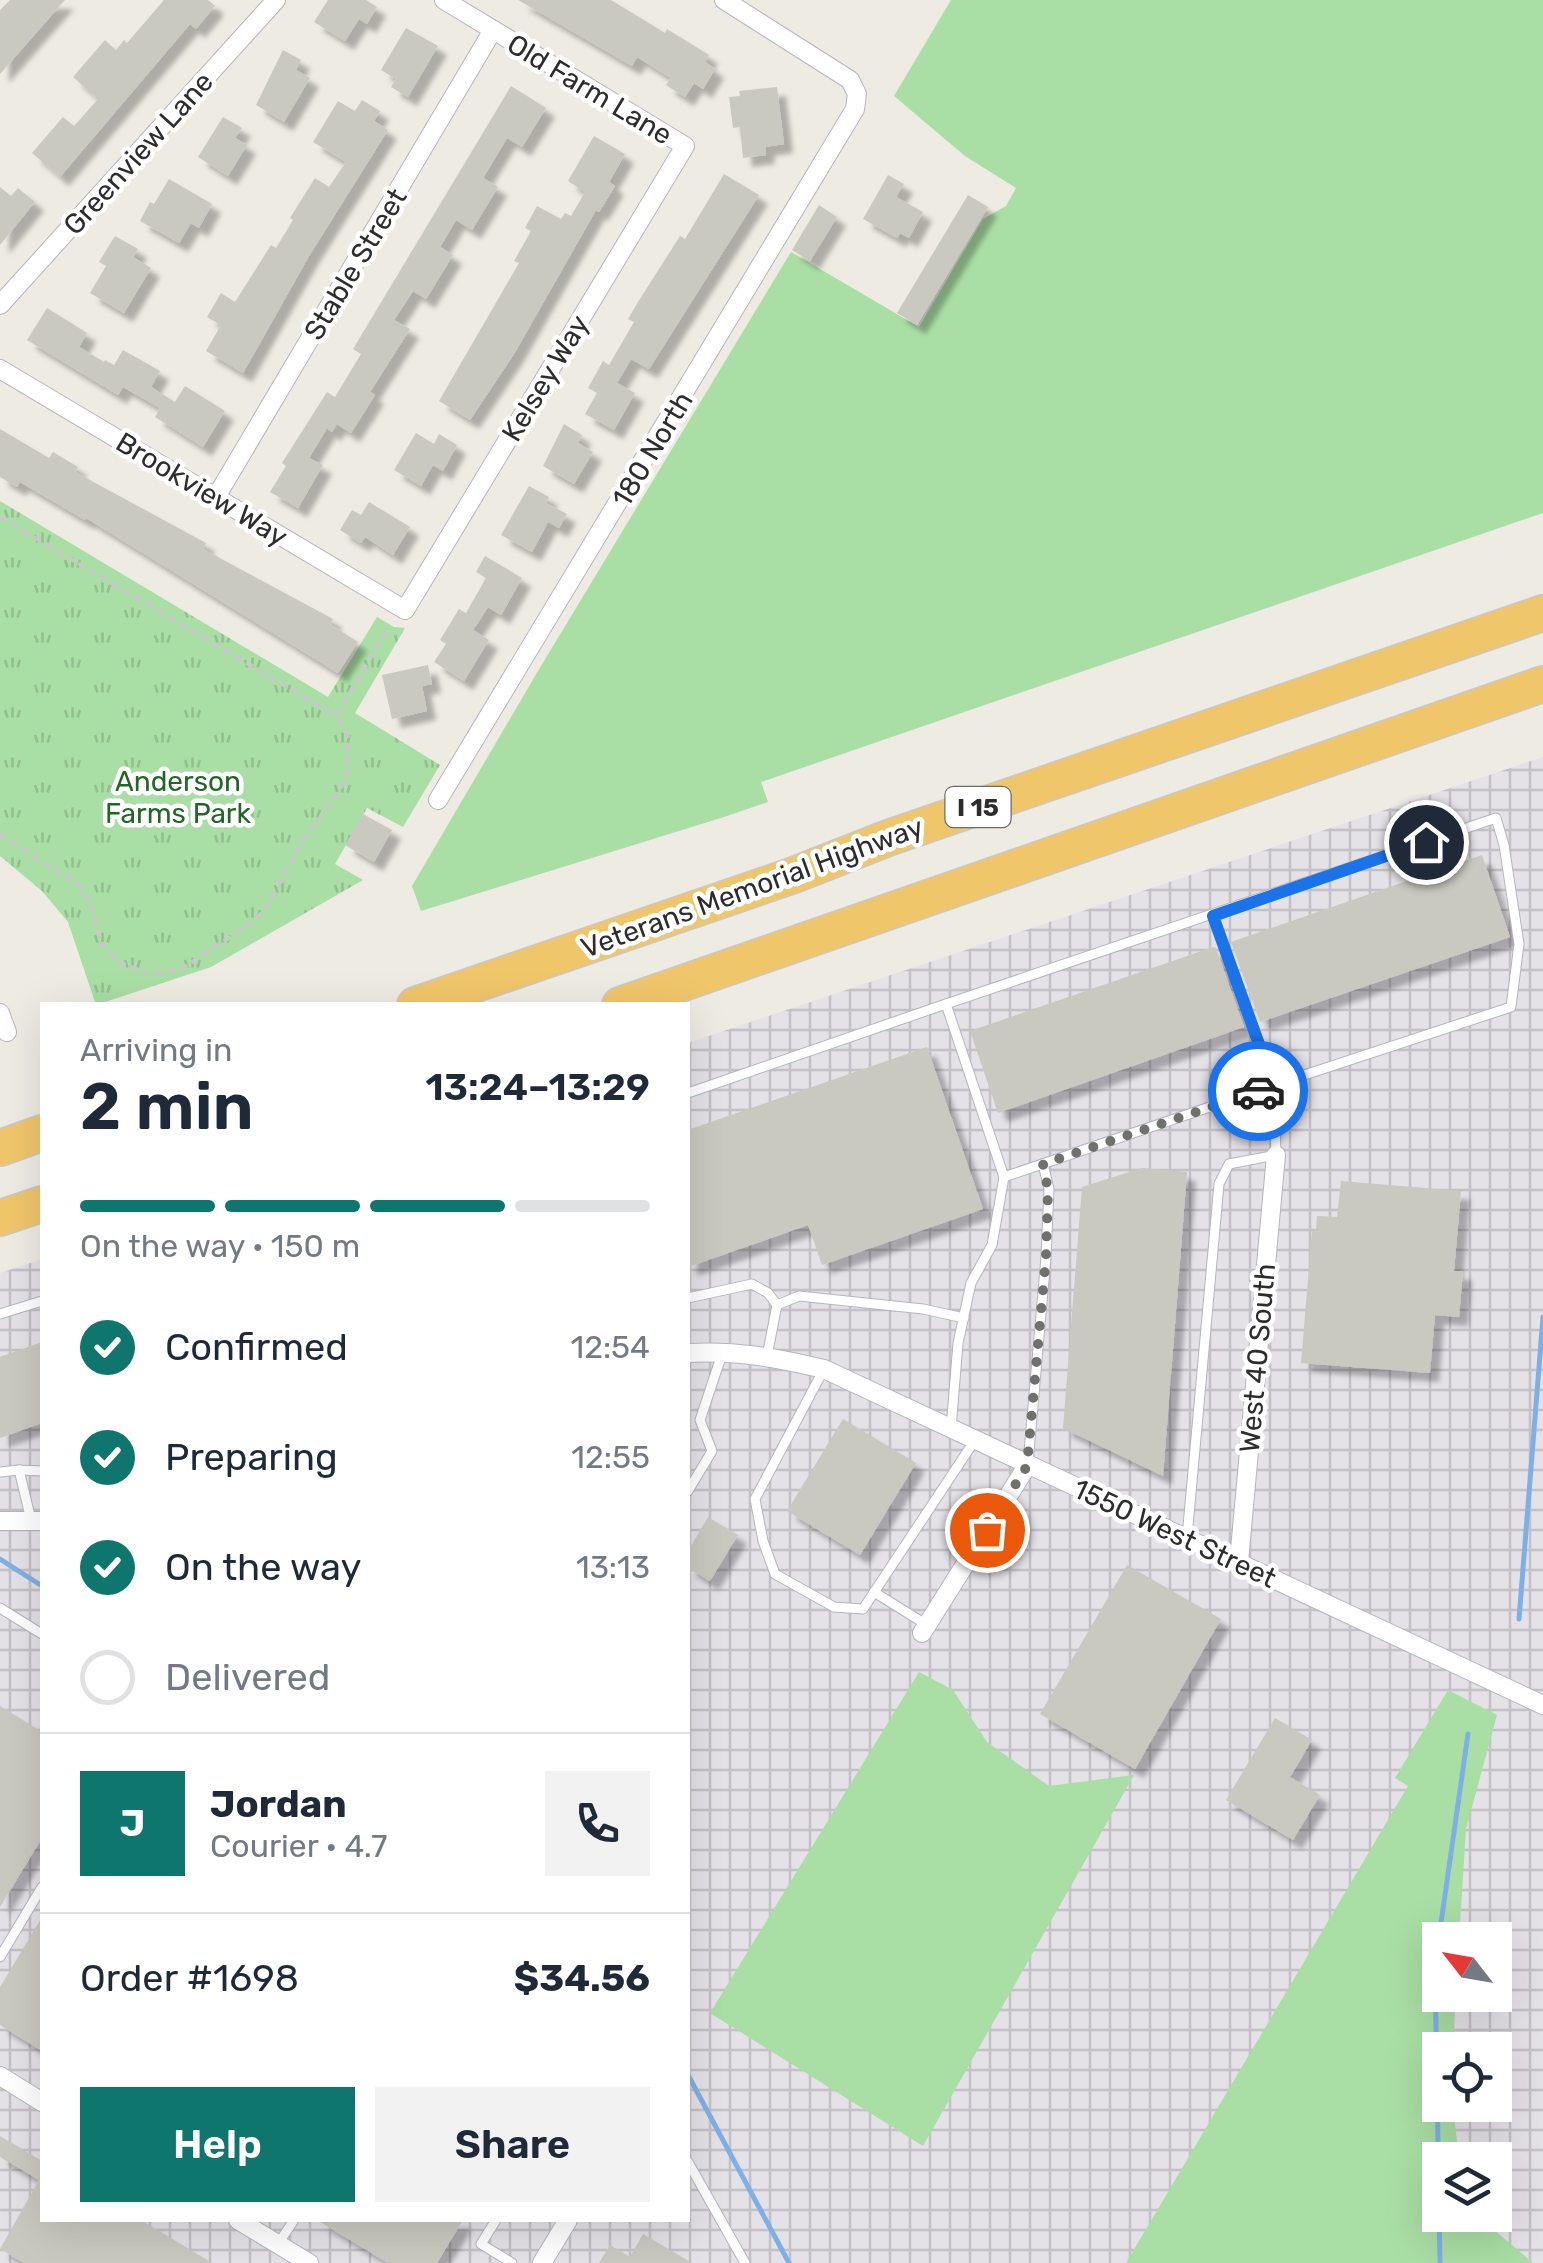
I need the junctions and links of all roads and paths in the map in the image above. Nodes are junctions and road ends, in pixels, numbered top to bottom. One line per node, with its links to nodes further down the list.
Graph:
1 (276, 0): 6 (street, Greenview Lane)
2 (444, 0): 4 (street, Old Farm Lane)
3 (724, 0): 15 (street, 180 North)
4 (493, 30): 5 (street, Old Farm Lane); 8 (street, Stable Street)
5 (685, 146): 10 (street, Kelsey Way)
6 (0, 305)
7 (0, 369): 8 (street, Brookview Way)
8 (216, 498): 10 (street, Brookview Way)
9 (0, 517): 14 (path)
10 (404, 610)
11 (1543, 613): 18 (highway, Veterans Memorial Highway / I 15)
12 (386, 632): 14 (path)
13 (1543, 684): 19 (highway, I 15)
14 (336, 716): 16 (path)
15 (438, 800)
16 (0, 834)
17 (1213, 916): 20 (lane); 23 (lane); 23 (lane)
18 (424, 1002)
19 (629, 1002)
20 (946, 1004): 24 (lane); 29 (lane)
21 (0, 1013): 22 (street)
22 (7, 1032)
23 (1274, 1086): 27 (lane); 28 (lane)
24 (690, 1092)
25 (40, 1134): 26 (highway)
26 (0, 1148)
27 (1276, 1155): 50 (lane); 51 (street, West 40 South)
28 (1043, 1164): 29 (lane); 43 (lane)
29 (1004, 1176): 36 (lane)
30 (40, 1205): 31 (highway)
31 (0, 1218)
32 (690, 1298): 34 (lane)
33 (40, 1301): 35 (lane)
34 (777, 1304): 36 (lane); 39 (lane)
35 (0, 1314)
36 (964, 1318): 41 (lane)
37 (723, 1351): 38 (street, 1550 West Street); 39 (street, 1550 West Street); 47 (lane)
38 (690, 1353)
39 (767, 1356): 40 (street, 1550 West Street)
40 (824, 1369): 41 (street, 1550 West Street); 52 (lane)
41 (951, 1429): 42 (street, 1550 West Street)
42 (975, 1440): 43 (street, 1550 West Street); 52 (lane)
43 (1027, 1466): 50 (street, 1550 West Street); 54 (street)
44 (20, 1470): 45 (lane); 46 (lane); 48 (lane)
45 (40, 1470)
46 (0, 1472)
47 (690, 1488)
48 (36, 1520): 49 (street)
49 (0, 1521)
50 (1187, 1537): 51 (street, 1550 West Street)
51 (1239, 1561): 56 (street, 1550 West Street)
52 (874, 1592): 54 (lane)
53 (0, 1608): 55 (lane)
54 (925, 1629)
55 (40, 1633)
56 (1543, 1706)
57 (40, 1890): 58 (lane)
58 (0, 1958)
59 (0, 2076): 60 (street)
60 (40, 2101)
61 (690, 2166): 70 (lane)
62 (241, 2222): 66 (street)
63 (293, 2222): 66 (lane)
64 (495, 2222): 68 (lane)
65 (567, 2222): 69 (street)
66 (278, 2244): 67 (street)
67 (309, 2263)
68 (512, 2263)
69 (542, 2263)
70 (745, 2263)

